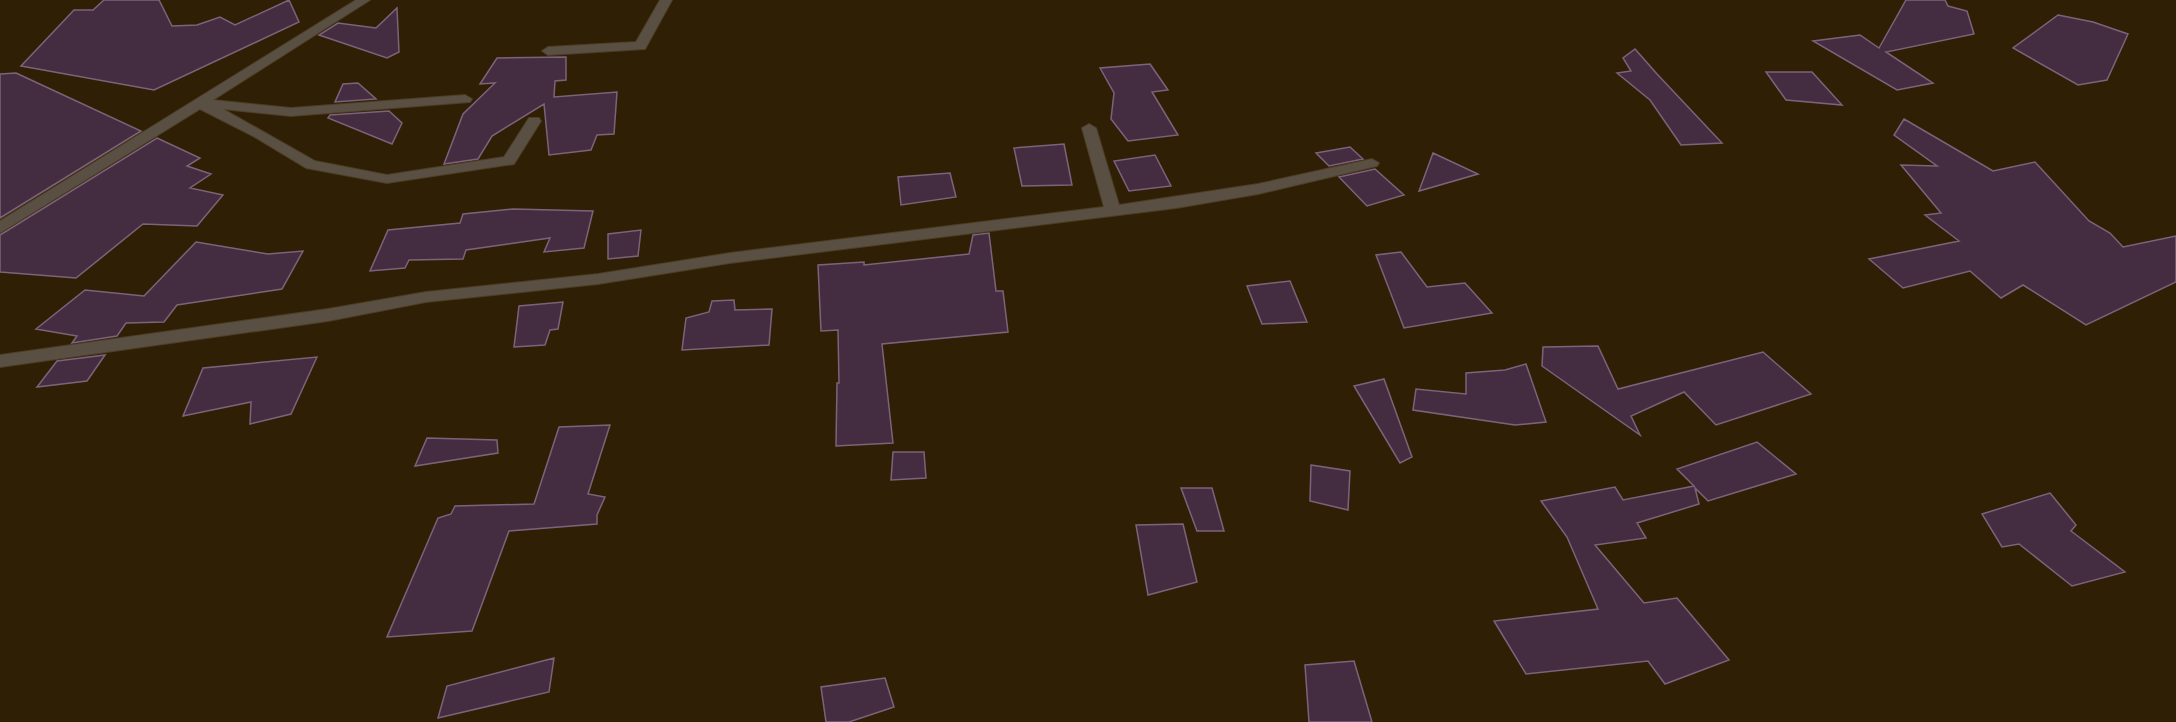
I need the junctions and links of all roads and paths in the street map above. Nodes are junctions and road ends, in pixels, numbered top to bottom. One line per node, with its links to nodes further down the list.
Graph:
1 (364, 0): 5 (street)
2 (666, 0): 3 (street)
3 (548, 51)
4 (465, 99): 5 (street)
5 (200, 103): 6 (street); 10 (street)
6 (534, 121)
7 (1089, 128): 9 (street)
8 (1372, 163): 9 (street)
9 (1113, 212): 11 (street)
10 (0, 228)
11 (0, 361)

